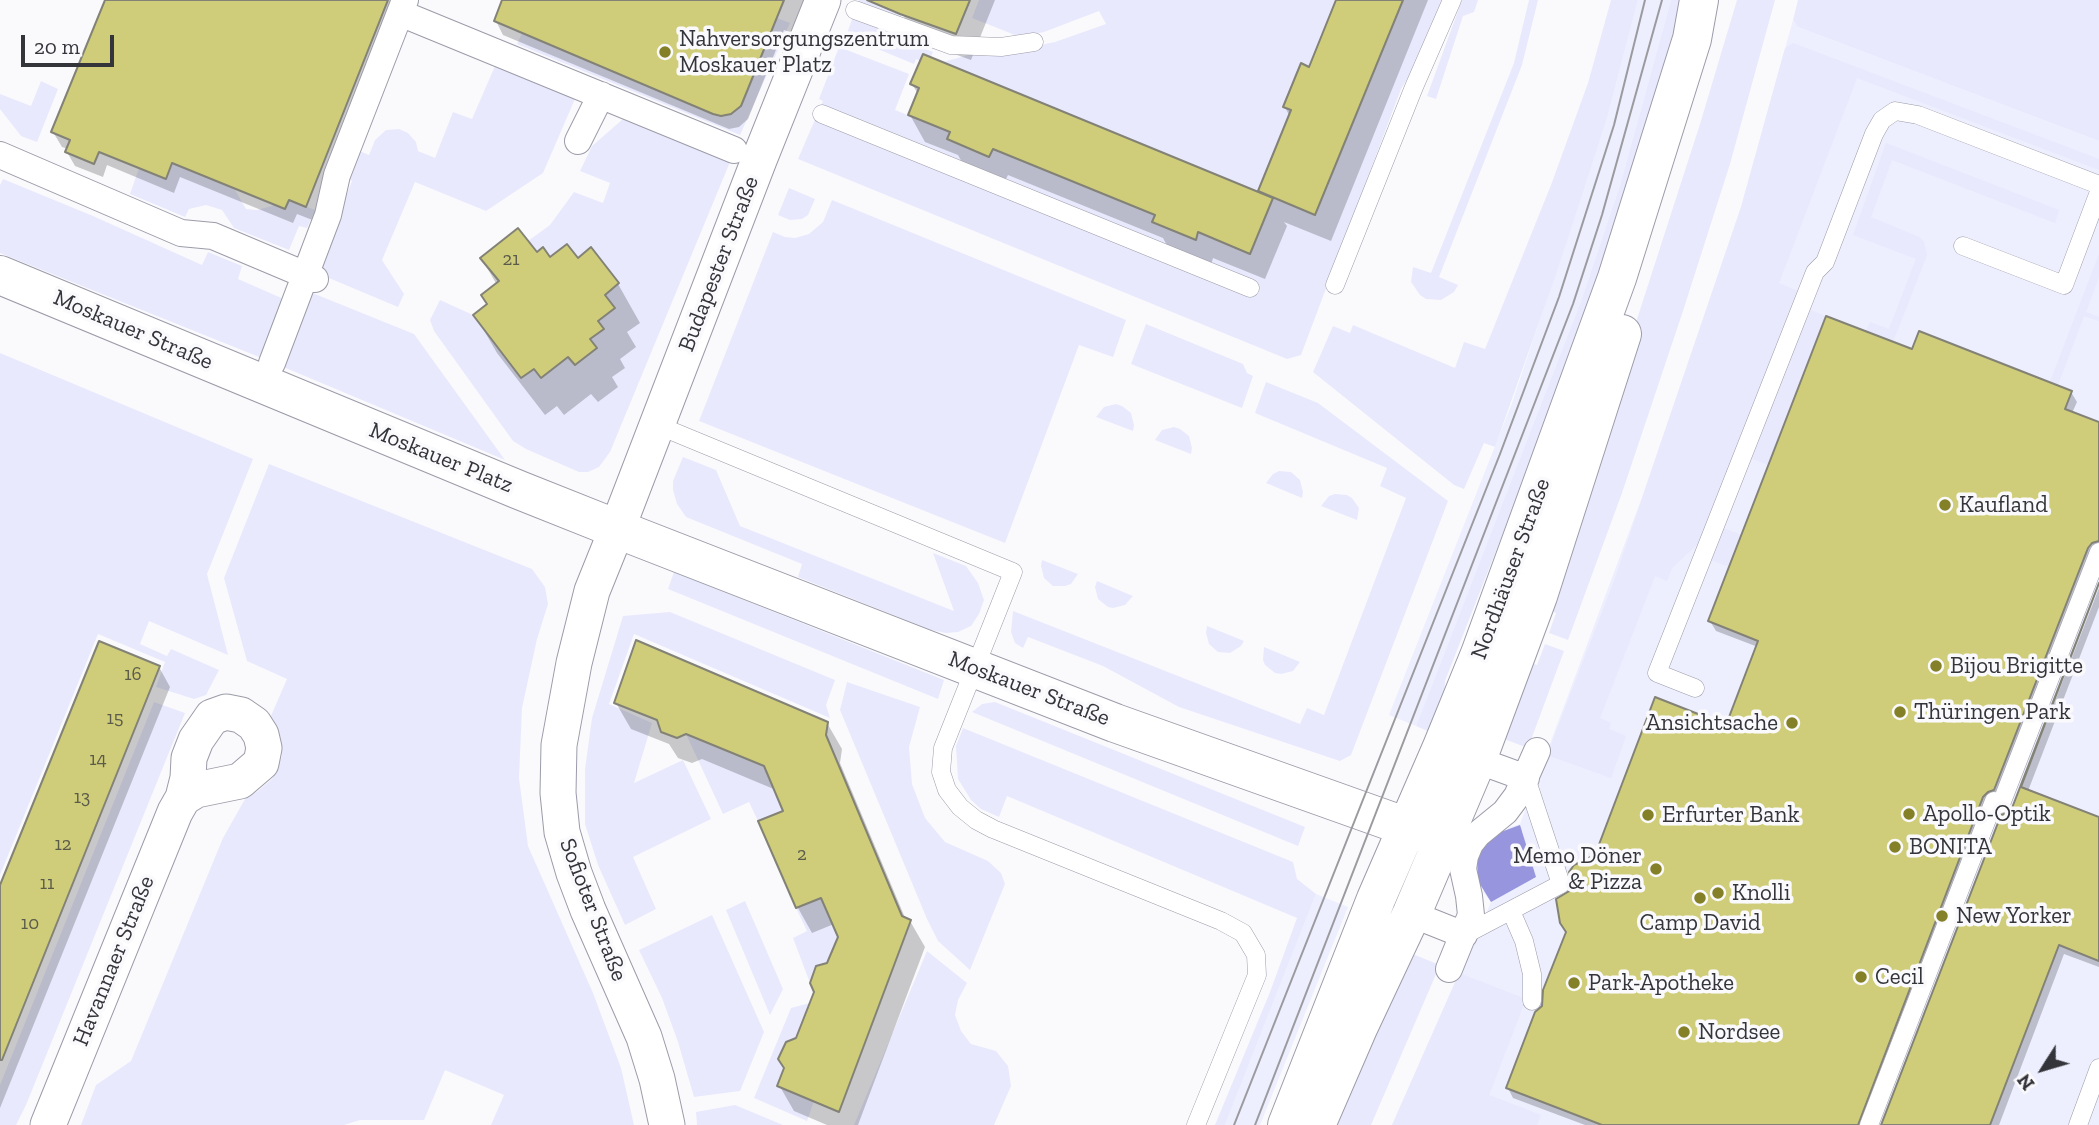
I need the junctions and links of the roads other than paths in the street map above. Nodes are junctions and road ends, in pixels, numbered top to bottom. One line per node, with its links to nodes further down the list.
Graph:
1 (1452, 0): 17 (lane)
2 (1699, 0): 29 (main road, Nordhäuser Straße)
3 (1722, 0): 30 (main road, Nordhäuser Straße)
4 (402, 6): 7 (street); 16 (street)
5 (854, 6): 6 (lane); 11 (street, Budapester Straße)
6 (1034, 42)
7 (601, 95): 9 (street); 11 (street)
8 (822, 114): 18 (lane)
9 (578, 141)
10 (0, 155): 16 (street)
11 (747, 155): 20 (street, Budapester Straße)
12 (2099, 185): 24 (lane)
13 (2099, 192): 14 (lane)
14 (1963, 246)
15 (0, 275): 19 (main road, Moskauer Straße)
16 (310, 277): 19 (street)
17 (1335, 285)
18 (1250, 288)
19 (269, 374): 21 (main road, Moskauer Platz)
20 (657, 425): 21 (street, Budapester Straße); 23 (lane)
21 (617, 529): 23 (main road, Moskauer Straße); 38 (street, Sofioter Straße)
22 (2099, 552): 42 (lane)
23 (975, 667): 29 (main road, Moskauer Straße); 39 (lane)
24 (1695, 688)
25 (1537, 751): 27 (street)
26 (1485, 763): 27 (street)
27 (1526, 778): 31 (lane); 33 (street)
28 (183, 799): 37 (street, Havannaer Straße)
29 (1407, 827): 30 (main road, Moskauer Straße); 40 (main road, Nordhäuser Straße)
30 (1443, 840): 41 (main road, Nordhäuser Straße)
31 (1511, 911): 33 (lane); 35 (lane)
32 (1424, 919): 33 (street)
33 (1464, 935): 34 (street)
34 (1449, 968)
35 (1532, 1001)
36 (2099, 1068): 43 (lane)
37 (48, 1125)
38 (667, 1125)
39 (1196, 1125)
40 (1287, 1125)
41 (1316, 1125)
42 (1870, 1125)
43 (2077, 1125)

